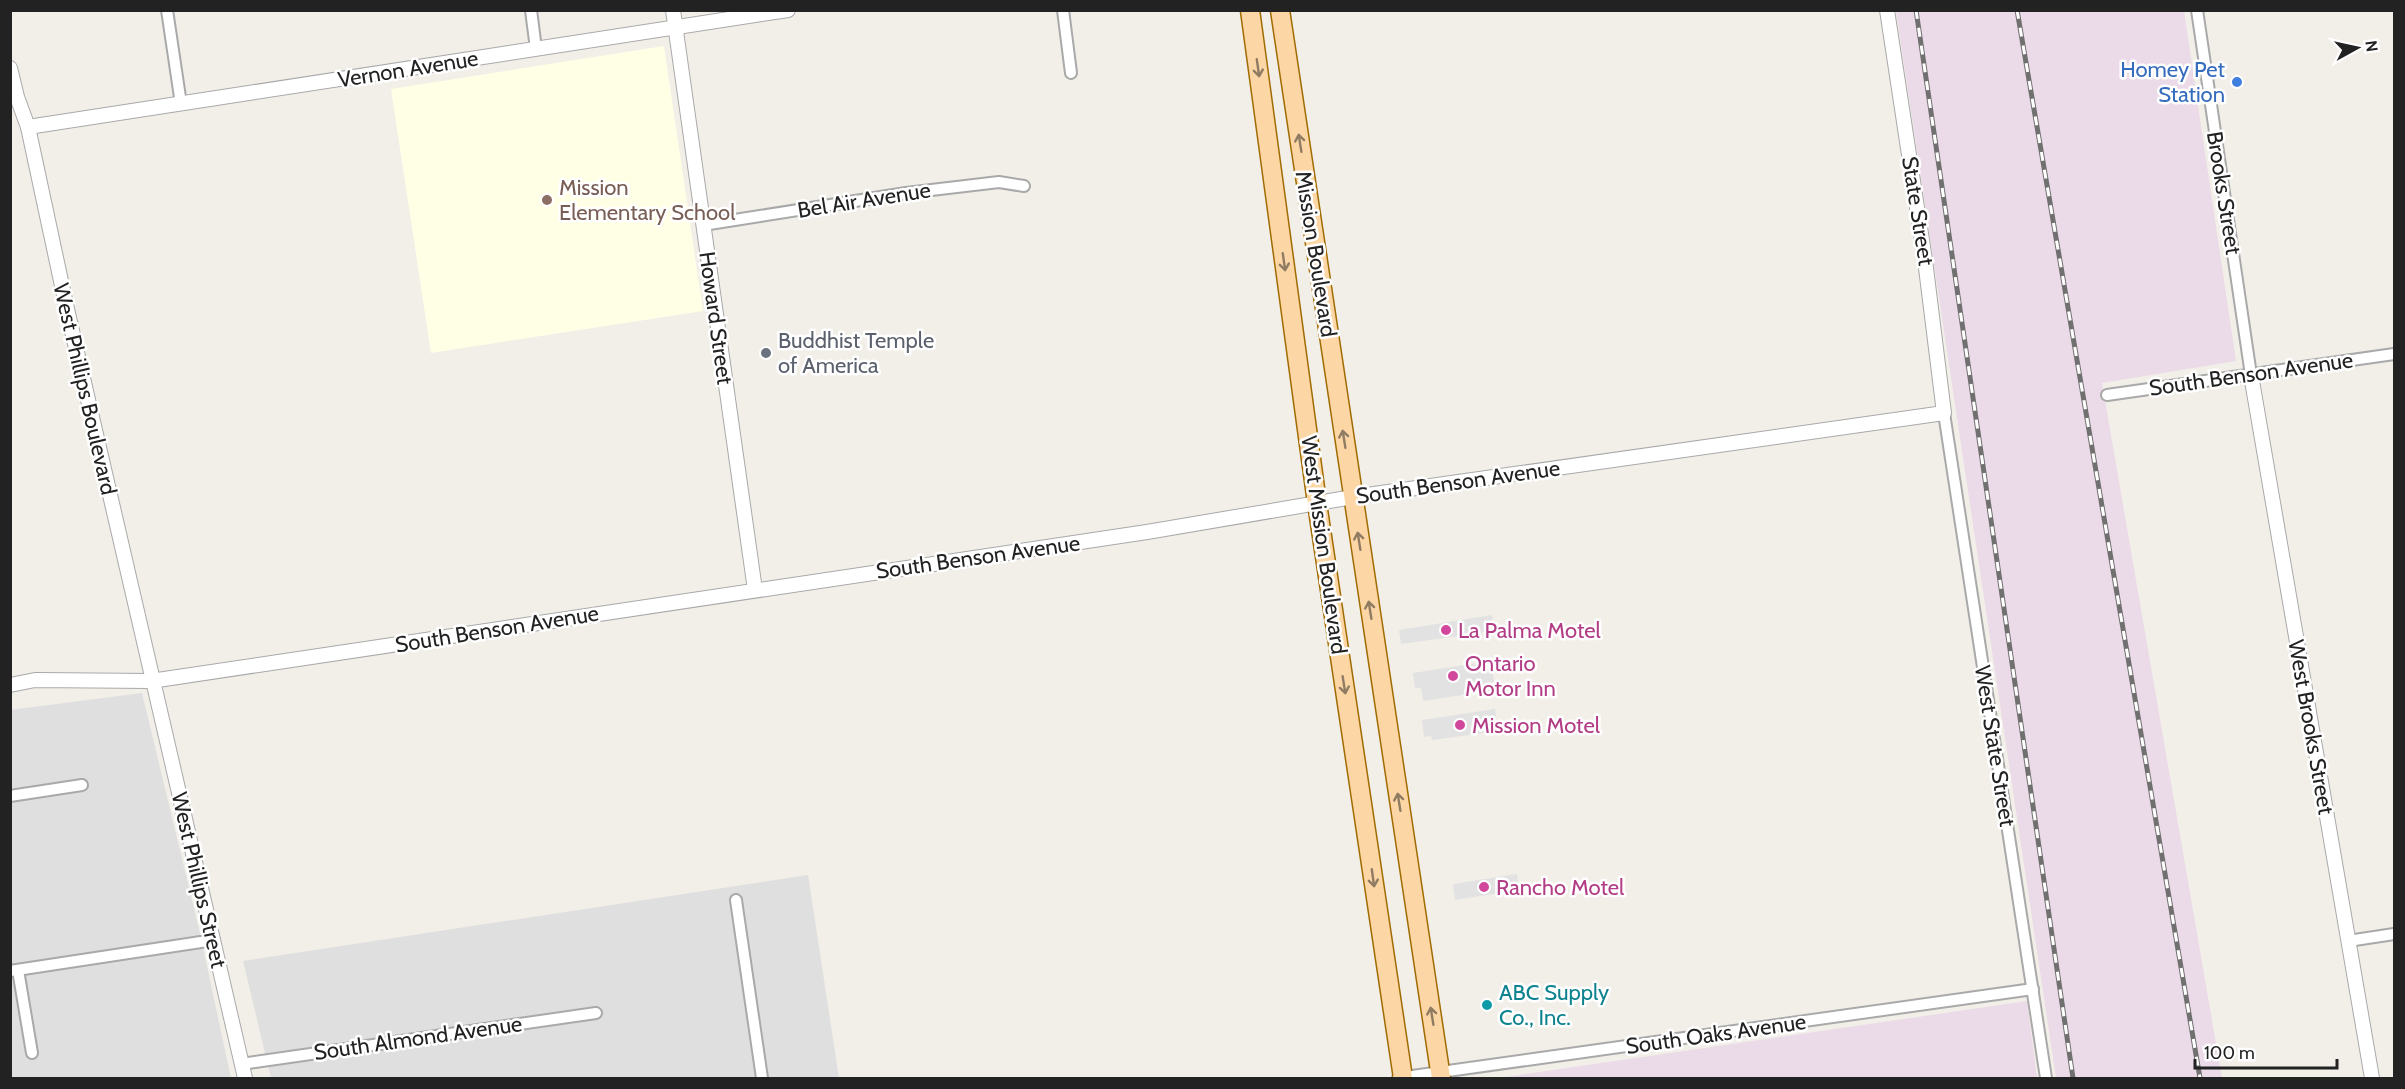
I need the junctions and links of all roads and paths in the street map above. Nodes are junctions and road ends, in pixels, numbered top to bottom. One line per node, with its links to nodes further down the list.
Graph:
1 (168, 10): 15 (street)
2 (531, 10): 11 (street)
3 (673, 10): 10 (street, Howard Street)
4 (788, 10): 10 (street, Vernon Avenue)
5 (1063, 10): 13 (street)
6 (1250, 10): 24 (main road, West Mission Boulevard, one-way to 24)
7 (1280, 10): 23 (main road, Mission Boulevard, one-way to 7)
8 (1887, 10): 22 (street, State Street)
9 (2197, 10): 20 (street, Brooks Street)
10 (675, 28): 11 (street, Vernon Avenue); 18 (street, Howard Street)
11 (536, 49): 15 (street, Vernon Avenue)
12 (10, 68): 14 (street, West Phillips Boulevard)
13 (1071, 73)
14 (14, 98): 16 (street, West Phillips Boulevard)
15 (181, 104): 16 (street, Vernon Avenue)
16 (28, 128): 26 (street, West Phillips Boulevard)
17 (1024, 186): 18 (street, Bel Air Avenue)
18 (703, 225): 25 (street, Howard Street)
19 (2394, 354): 20 (street, South Benson Avenue)
20 (2251, 375): 21 (street, South Benson Avenue); 33 (street, West Brooks Street)
21 (2107, 395)
22 (1944, 413): 23 (street, South Benson Avenue); 35 (street, West State Street)
23 (1353, 497): 24 (street, South Benson Avenue); 39 (main road, West Mission Boulevard, one-way to 23)
24 (1317, 503): 25 (street, South Benson Avenue); 42 (main road, West Mission Boulevard, one-way to 42)
25 (755, 590): 26 (street, South Benson Avenue)
26 (151, 681): 27 (street, South Benson Avenue); 32 (street, West Phillips Street)
27 (10, 685)
28 (82, 784): 29 (street)
29 (10, 796)
30 (736, 900): 41 (street)
31 (2394, 934): 33 (street)
32 (214, 940): 34 (street); 38 (street, West Phillips Street)
33 (2348, 941): 44 (street, West Brooks Street)
34 (14, 970): 37 (street)
35 (2033, 989): 39 (street, South Oaks Avenue); 43 (street, West State Street)
36 (596, 1013): 38 (street, South Almond Avenue)
37 (32, 1053)
38 (241, 1064): 40 (street, West Phillips Street)
39 (1441, 1076): 42 (street, South Oaks Avenue)
40 (245, 1078)
41 (762, 1078)
42 (1401, 1078)
43 (2046, 1078)
44 (2372, 1078)

